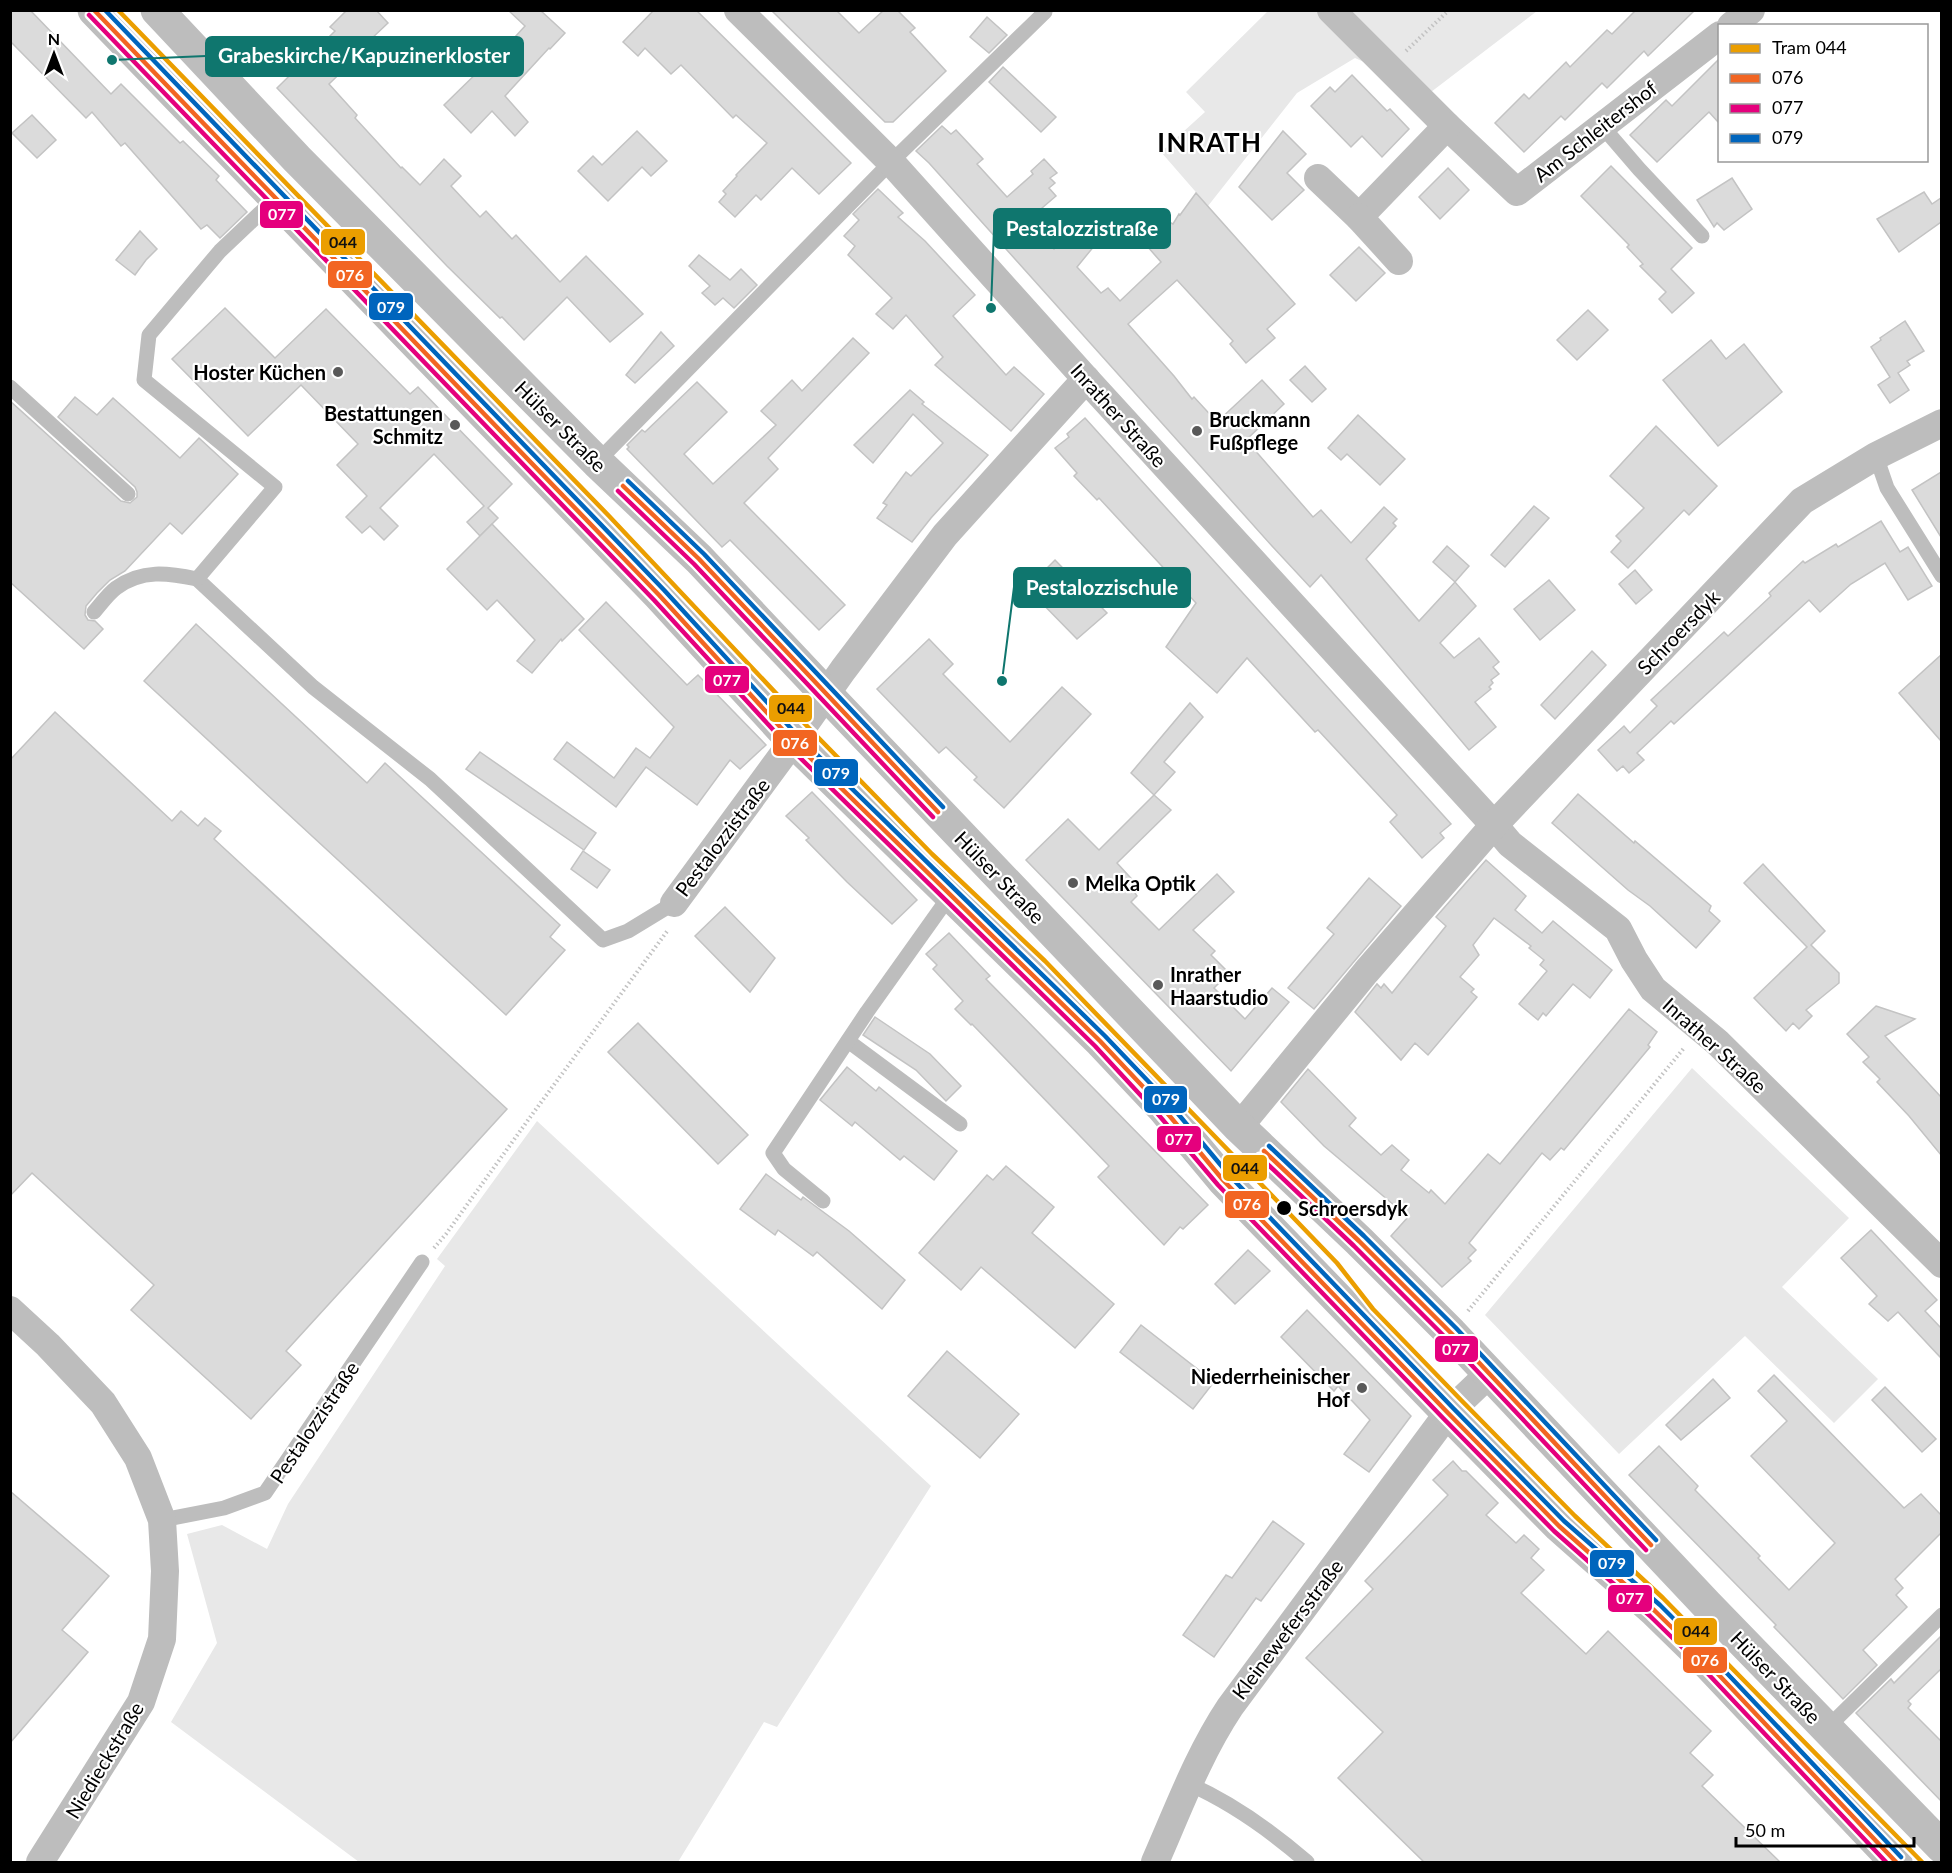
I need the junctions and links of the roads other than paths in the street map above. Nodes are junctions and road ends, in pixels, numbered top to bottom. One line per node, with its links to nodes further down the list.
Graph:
1 (94, 10): 13 (street, Hülser Straße)
2 (157, 10): 21 (street, Hülser Straße)
3 (738, 10): 11 (street, Inrather Straße)
4 (1331, 10): 9 (street, Am Schleitershof)
5 (1751, 10): 7 (street)
6 (1045, 12): 11 (lane)
7 (1734, 24)
8 (1718, 36): 10 (street, Am Schleitershof)
9 (1448, 126): 10 (street, Am Schleitershof); 14 (street)
10 (1602, 126): 15 (lane)
11 (891, 162): 17 (street, Inrather Straße); 21 (lane)
12 (1318, 178): 14 (street)
13 (276, 198): 24 (lane); 27 (street, Hülser Straße)
14 (1359, 217): 16 (street)
15 (1702, 236)
16 (1399, 261)
17 (1086, 379): 26 (street, Pestalozzistraße); 28 (street, Inrather Straße)
18 (10, 387): 22 (lane)
19 (1941, 423): 20 (street, Schroersdyk)
20 (1876, 456): 23 (lane); 28 (street, Schroersdyk)
21 (597, 462): 26 (street, Hülser Straße)
22 (128, 494)
23 (1941, 576)
24 (197, 579): 25 (lane); 30 (lane)
25 (94, 612)
26 (826, 694): 27 (street, Pestalozzistraße); 33 (street, Hülser Straße)
27 (793, 741): 29 (street, Hülser Straße); 30 (street, Pestalozzistraße)
28 (1494, 825): 33 (street); 36 (street, Inrather Straße)
29 (951, 894): 31 (lane); 39 (street, Hülser Straße)
30 (674, 903)
31 (848, 1041): 32 (lane); 34 (lane)
32 (960, 1124)
33 (1239, 1127): 38 (street, Hülser Straße)
34 (823, 1201)
35 (422, 1262): 40 (lane, Pestalozzistraße)
36 (1941, 1264)
37 (10, 1310): 40 (street, Niedieckstraße)
38 (1489, 1374): 39 (street); 42 (street, Hülser Straße)
39 (1448, 1413): 43 (street, Kleinewefersstraße); 48 (street, Hülser Straße)
40 (162, 1520): 45 (street, Niedieckstraße)
41 (1941, 1615): 42 (lane)
42 (1826, 1729): 44 (street, Hülser Straße)
43 (1189, 1784): 46 (street, Kleinewefersstraße); 47 (lane)
44 (1941, 1847)
45 (40, 1863)
46 (1155, 1863)
47 (1307, 1863)
48 (1896, 1863)

